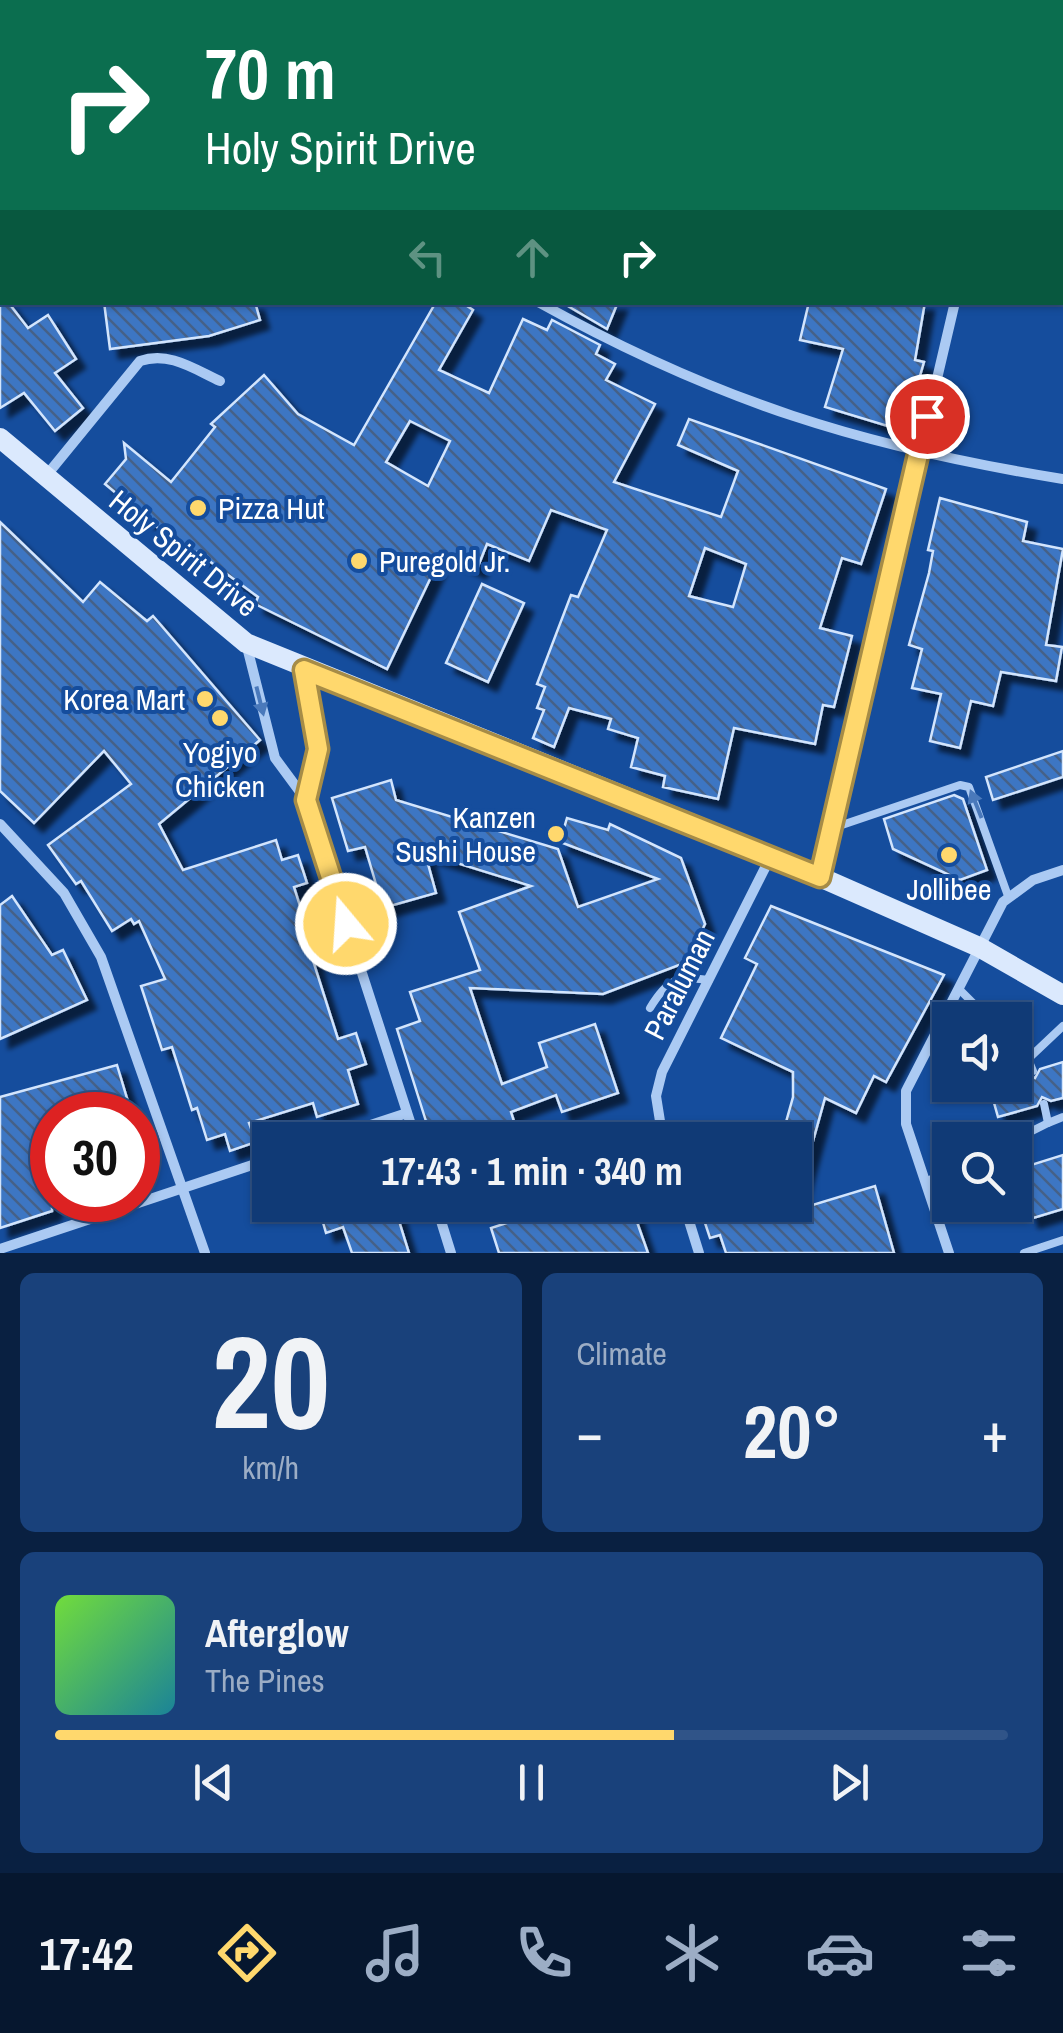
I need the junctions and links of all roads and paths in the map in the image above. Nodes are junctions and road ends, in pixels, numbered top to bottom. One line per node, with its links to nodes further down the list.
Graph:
1 (543, 305): 5 (street)
2 (954, 305): 5 (street)
3 (220, 381): 6 (street)
4 (0, 438): 6 (main road, Holy Spirit Drive)
5 (918, 454): 7 (street); 12 (street)
6 (45, 476): 8 (main road, Holy Spirit Drive)
7 (1063, 479)
8 (246, 644): 9 (main road, Holy Spirit Drive); 10 (street, one-way to 10)
9 (304, 670): 10 (street); 13 (main road, Holy Spirit Drive)
10 (306, 800): 26 (street)
11 (0, 824): 36 (street)
12 (834, 828): 15 (street); 16 (lane, one-way to 12)
13 (772, 856): 15 (main road, Holy Spirit Drive); 18 (street, Paraluman)
14 (1063, 870): 16 (street)
15 (820, 877): 17 (main road, Holy Spirit Drive)
16 (1008, 896): 17 (street)
17 (978, 947): 19 (street); 20 (main road, Holy Spirit Drive)
18 (709, 980): 22 (lane); 30 (street, Paraluman)
19 (960, 989): 21 (lane); 35 (street)
20 (1063, 995)
21 (973, 1002)
22 (650, 1008)
23 (1063, 1026): 24 (lane)
24 (1032, 1055)
25 (1044, 1104): 31 (lane)
26 (407, 1112): 28 (street); 29 (street)
27 (1063, 1117): 31 (lane)
28 (378, 1122)
29 (410, 1122)
30 (660, 1122)
31 (1048, 1124): 32 (lane)
32 (1032, 1132)
33 (252, 1164): 36 (street)
34 (932, 1179): 35 (lane)
35 (925, 1182): 44 (street)
36 (184, 1188): 40 (street); 41 (street)
37 (441, 1222): 42 (street)
38 (689, 1222): 43 (street)
39 (1063, 1240): 45 (lane)
40 (0, 1249)
41 (205, 1253)
42 (451, 1253)
43 (699, 1253)
44 (949, 1253)
45 (1024, 1253)

